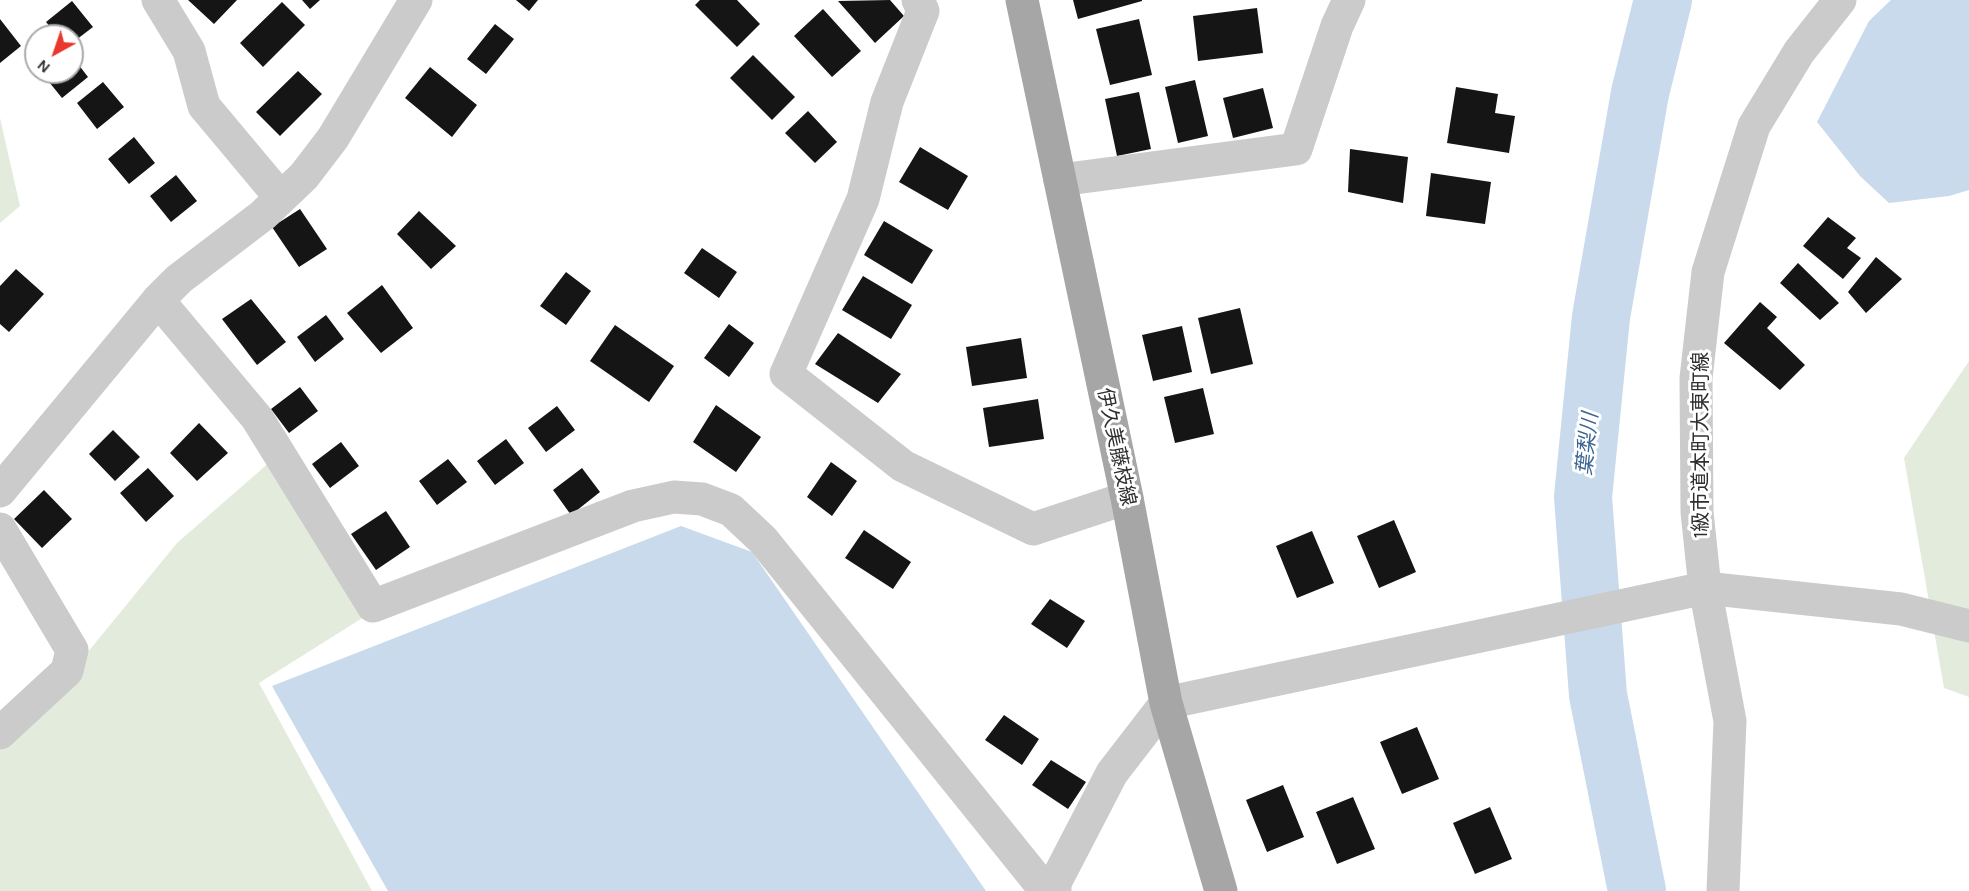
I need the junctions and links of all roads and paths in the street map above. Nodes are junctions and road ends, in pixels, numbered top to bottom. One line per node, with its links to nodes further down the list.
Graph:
1 (158, 0): 8 (street)
2 (416, 0): 8 (street)
3 (918, 0): 11 (street)
4 (1022, 0): 7 (main road, 伊久美藤枝線)
5 (1350, 0): 7 (street)
6 (1840, 0): 13 (street, 1級市道本町大東町線)
7 (1060, 180): 11 (main road, 伊久美藤枝線)
8 (281, 198): 9 (street)
9 (158, 300): 10 (street); 17 (street)
10 (0, 491)
11 (1127, 498): 15 (main road, 伊久美藤枝線)
12 (0, 529): 16 (street)
13 (1705, 588): 14 (street); 15 (street); 20 (street, 1級市道本町大東町線)
14 (1969, 626)
15 (1166, 703): 18 (street); 19 (main road, 伊久美藤枝線)
16 (0, 733)
17 (1046, 891)
18 (1055, 891)
19 (1221, 891)
20 (1723, 891)

